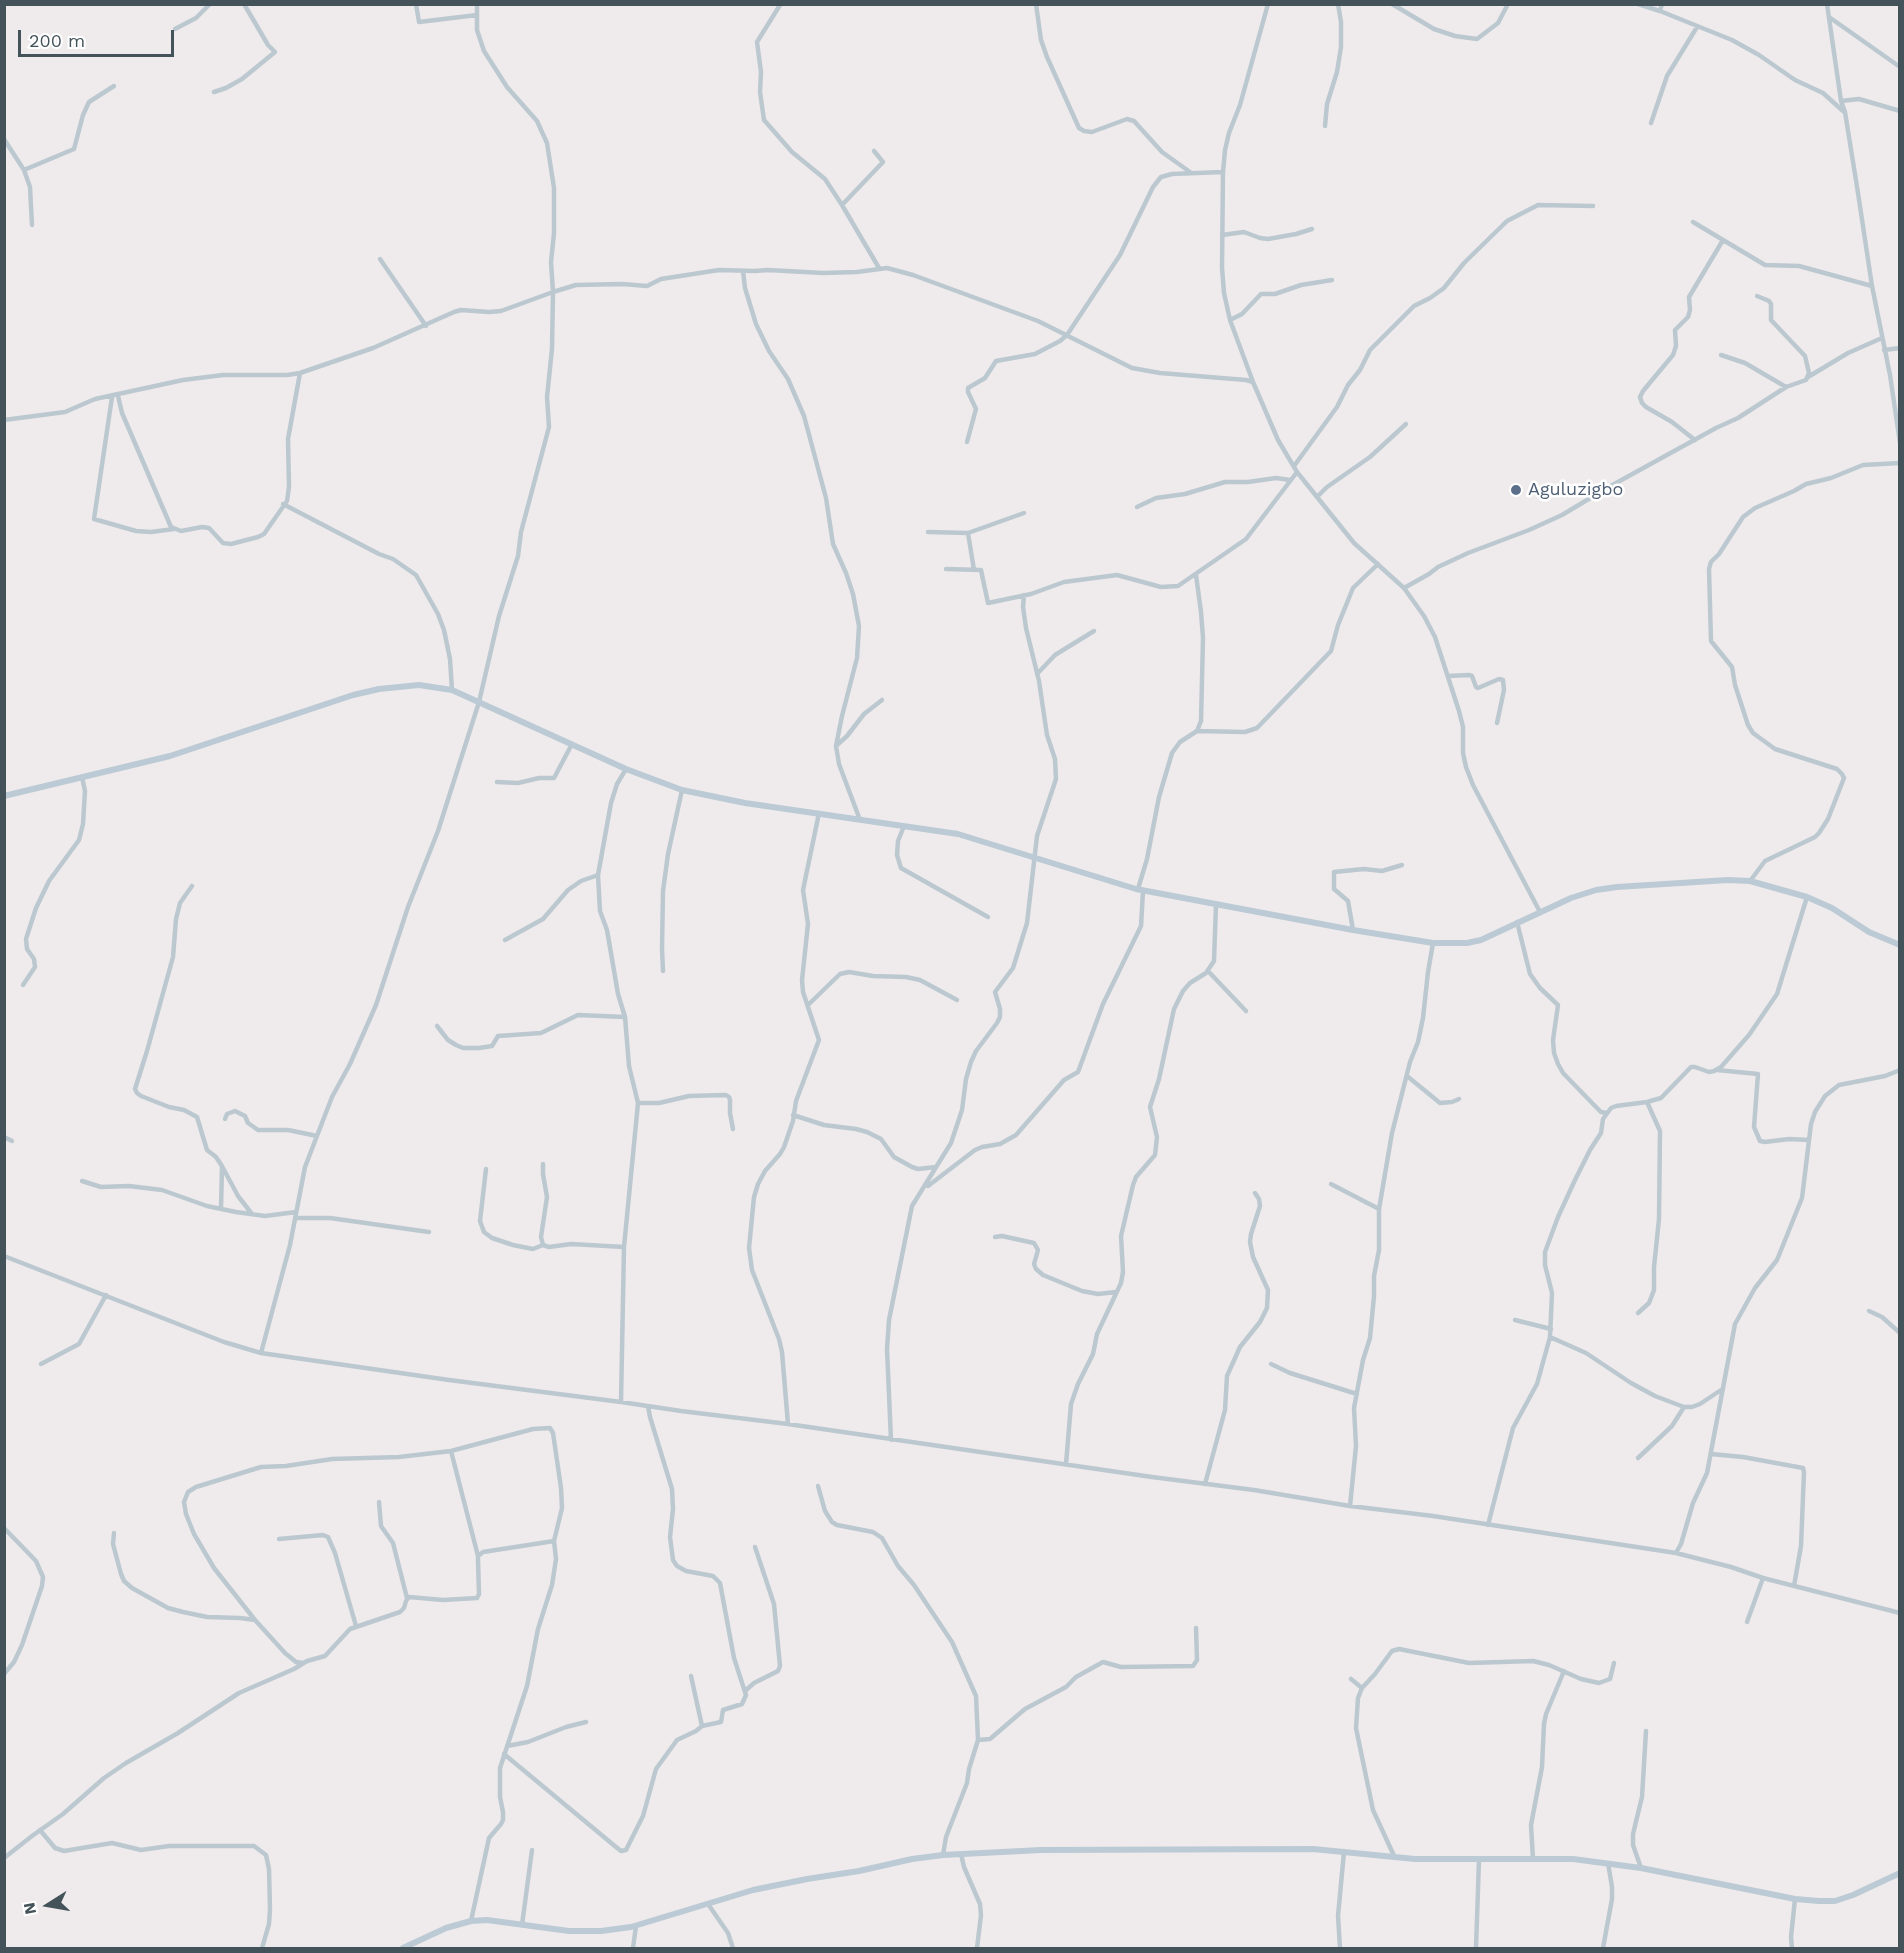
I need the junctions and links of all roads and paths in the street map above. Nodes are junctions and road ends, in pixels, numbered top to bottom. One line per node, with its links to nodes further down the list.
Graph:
1 (210, 4): 18 (street)
2 (244, 4): 21 (street)
3 (416, 4): 15 (street)
4 (477, 4): 15 (street)
5 (780, 4): 32 (street)
6 (1036, 4): 31 (street)
7 (1268, 4): 30 (street)
8 (1338, 4): 26 (street)
9 (1392, 4): 10 (street)
10 (1508, 4)
11 (1638, 4): 14 (street)
12 (1662, 4): 14 (street)
13 (1827, 4): 16 (street)
14 (1660, 11): 17 (street)
15 (477, 15): 44 (street)
16 (1828, 16): 19 (street); 22 (street)
17 (1697, 27): 24 (street); 25 (street)
18 (175, 29)
19 (1899, 67)
20 (114, 86): 29 (street)
21 (214, 92)
22 (1841, 101): 23 (street); 24 (street)
23 (1899, 111)
24 (1845, 112): 43 (street)
25 (1651, 123)
26 (1325, 126)
27 (4, 139): 29 (street)
28 (874, 151): 32 (street)
29 (24, 170): 35 (street)
30 (1223, 172): 31 (street); 37 (street)
31 (1193, 173): 48 (street)
32 (842, 205): 40 (street)
33 (1593, 206): 65 (street)
34 (1693, 222): 38 (street)
35 (32, 225)
36 (1312, 229): 37 (street)
37 (1222, 235): 46 (street)
38 (1724, 240): 43 (street); 61 (street)
39 (380, 259): 47 (street)
40 (879, 268): 41 (street); 48 (street)
41 (743, 271): 44 (street); 90 (street)
42 (1332, 280): 46 (street)
43 (1872, 286): 49 (street)
44 (553, 292): 47 (street); 86 (street)
45 (1757, 296): 54 (street)
46 (1230, 320): 55 (street)
47 (426, 326): 53 (street)
48 (1067, 334): 55 (street); 62 (street)
49 (1882, 338): 51 (street); 54 (street)
50 (1899, 348): 51 (street)
51 (1884, 350): 63 (street)
52 (1721, 354): 56 (street)
53 (300, 373): 57 (street); 69 (street)
54 (1808, 377): 56 (street)
55 (1253, 382): 65 (street)
56 (1786, 387): 61 (street)
57 (118, 396): 58 (street); 72 (street)
58 (112, 397): 59 (street); 72 (street)
59 (4, 420)
60 (1406, 424): 68 (street)
61 (1695, 440): 79 (street)
62 (967, 442)
63 (1899, 443)
64 (1899, 462): 102 (street)
65 (1294, 466): 66 (street)
66 (1297, 472): 67 (street); 68 (street)
67 (1290, 480): 70 (street); 78 (street)
68 (1317, 497): 75 (street)
69 (283, 504): 72 (street); 84 (street)
70 (1137, 507)
71 (1024, 513): 74 (street)
72 (174, 529)
73 (928, 532): 74 (street)
74 (968, 533): 77 (street)
75 (1378, 564): 79 (street); 88 (street)
76 (946, 569): 77 (street)
77 (974, 570): 80 (street)
78 (1196, 575): 80 (street); 88 (street)
79 (1404, 588): 83 (street)
80 (1024, 595): 82 (street)
81 (1094, 631): 82 (street)
82 (1037, 674): 99 (street)
83 (1448, 676): 87 (street); 107 (street)
84 (452, 690): 86 (main road); 92 (main road)
85 (882, 700): 90 (street)
86 (479, 702): 89 (main road); 132 (street)
87 (1497, 723)
88 (1197, 731): 104 (street)
89 (572, 744): 91 (main road); 93 (street)
90 (836, 746): 97 (street)
91 (626, 769): 94 (main road); 101 (street)
92 (82, 777): 95 (main road); 116 (street)
93 (497, 782)
94 (682, 790): 96 (main road); 114 (street)
95 (4, 796)
96 (819, 813): 97 (main road); 118 (street)
97 (860, 820): 98 (main road)
98 (904, 826): 99 (main road); 108 (street)
99 (1035, 858): 104 (main road); 138 (street)
100 (1402, 865): 110 (street)
101 (598, 875): 111 (street); 120 (street)
102 (1750, 881): 105 (main road); 107 (main road)
103 (192, 886): 137 (street)
104 (1141, 890): 106 (main road); 142 (street)
105 (1807, 897): 113 (main road); 122 (street)
106 (1216, 904): 110 (main road); 115 (street)
107 (1540, 912): 109 (main road)
108 (988, 917)
109 (1517, 922): 112 (main road); 128 (street)
110 (1353, 930): 112 (main road)
111 (505, 940)
112 (1433, 943): 124 (street)
113 (1899, 945)
114 (663, 970)
115 (1208, 971): 119 (street); 153 (street)
116 (23, 985)
117 (957, 1000): 118 (street)
118 (807, 1005): 129 (street)
119 (1246, 1011)
120 (624, 1017): 121 (street); 127 (street)
121 (437, 1026)
122 (1717, 1070): 126 (street); 134 (street)
123 (1899, 1070): 134 (street)
124 (1407, 1076): 125 (street); 145 (street)
125 (1459, 1099)
126 (1647, 1102): 128 (street); 156 (street)
127 (638, 1103): 131 (street); 151 (street)
128 (1607, 1113): 158 (street)
129 (794, 1115): 138 (street); 169 (street)
130 (225, 1119): 132 (street)
131 (733, 1129)
132 (316, 1136): 147 (street)
133 (4, 1137): 135 (street)
134 (1809, 1140): 164 (street)
135 (12, 1142)
136 (543, 1164): 150 (street)
137 (222, 1166): 144 (street); 146 (street)
138 (936, 1167): 142 (street)
139 (486, 1169): 150 (street)
140 (82, 1181): 144 (street)
141 (1331, 1184): 145 (street)
142 (925, 1188): 170 (street)
143 (1255, 1193): 175 (street)
144 (221, 1209): 146 (street)
145 (1379, 1209): 165 (street)
146 (252, 1214): 147 (street)
147 (296, 1215): 148 (street); 161 (street)
148 (429, 1232)
149 (995, 1237): 153 (street)
150 (543, 1245): 151 (street)
151 (624, 1247): 166 (street)
152 (4, 1256): 154 (street)
153 (1116, 1292): 174 (street)
154 (106, 1295): 161 (street); 162 (street)
155 (1869, 1311): 159 (street)
156 (1638, 1313)
157 (1515, 1320): 158 (street)
158 (1551, 1329): 160 (street)
159 (1899, 1333)
160 (1550, 1337): 168 (street); 179 (street)
161 (261, 1353): 166 (street)
162 (41, 1364)
163 (1271, 1364): 165 (street)
164 (1721, 1390): 168 (street); 172 (street)
165 (1357, 1394): 178 (street)
166 (621, 1402): 167 (street)
167 (648, 1406): 169 (street); 202 (street)
168 (1684, 1407): 173 (street)
169 (788, 1424): 170 (street)
170 (891, 1440): 174 (street)
171 (451, 1451): 183 (street); 186 (street); 191 (street)
172 (1711, 1454): 185 (street); 188 (street)
173 (1638, 1458)
174 (1066, 1464): 175 (street)
175 (1205, 1484): 178 (street)
176 (818, 1486): 206 (street)
177 (380, 1502): 189 (street)
178 (1350, 1506): 179 (street)
179 (1488, 1525): 185 (street)
180 (4, 1528): 198 (street)
181 (114, 1533): 191 (street)
182 (279, 1539): 193 (street)
183 (554, 1541): 186 (street); 207 (street)
184 (755, 1547): 202 (street)
185 (1676, 1553): 187 (street)
186 (478, 1556): 189 (street)
187 (1763, 1578): 188 (street); 192 (street)
188 (1794, 1586): 190 (street)
189 (407, 1598): 193 (street)
190 (1899, 1613)
191 (255, 1620): 195 (street)
192 (1747, 1622)
193 (356, 1626): 195 (street)
194 (1196, 1628): 206 (street)
195 (303, 1663): 209 (street)
196 (1614, 1663): 197 (street)
197 (1564, 1671): 201 (street); 216 (street)
198 (4, 1674)
199 (691, 1676): 204 (street)
200 (1351, 1679): 201 (street)
201 (1362, 1688): 215 (street)
202 (745, 1691): 204 (street)
203 (586, 1722): 207 (street)
204 (702, 1726): 208 (street)
205 (1646, 1731): 219 (street)
206 (978, 1740): 213 (street)
207 (507, 1746): 208 (street)
208 (504, 1754): 223 (street)
209 (40, 1830): 214 (street); 226 (street)
210 (532, 1850): 224 (street)
211 (1344, 1852): 212 (main road); 215 (main road); 231 (street)
212 (962, 1854): 213 (main road); 230 (street)
213 (943, 1855): 222 (main road)
214 (4, 1858)
215 (1395, 1858): 217 (main road)
216 (1533, 1859): 217 (main road); 218 (main road)
217 (1479, 1860): 232 (street)
218 (1608, 1863): 219 (main road); 233 (street)
219 (1641, 1868): 221 (main road)
220 (1899, 1873): 221 (main road)
221 (1795, 1899): 234 (street)
222 (708, 1904): 225 (main road); 229 (street)
223 (471, 1921): 224 (main road); 227 (main road)
224 (522, 1925): 225 (main road)
225 (636, 1926): 228 (street)
226 (262, 1948)
227 (403, 1948)
228 (633, 1948)
229 (733, 1948)
230 (976, 1948)
231 (1340, 1948)
232 (1476, 1948)
233 (1603, 1948)
234 (1792, 1948)

